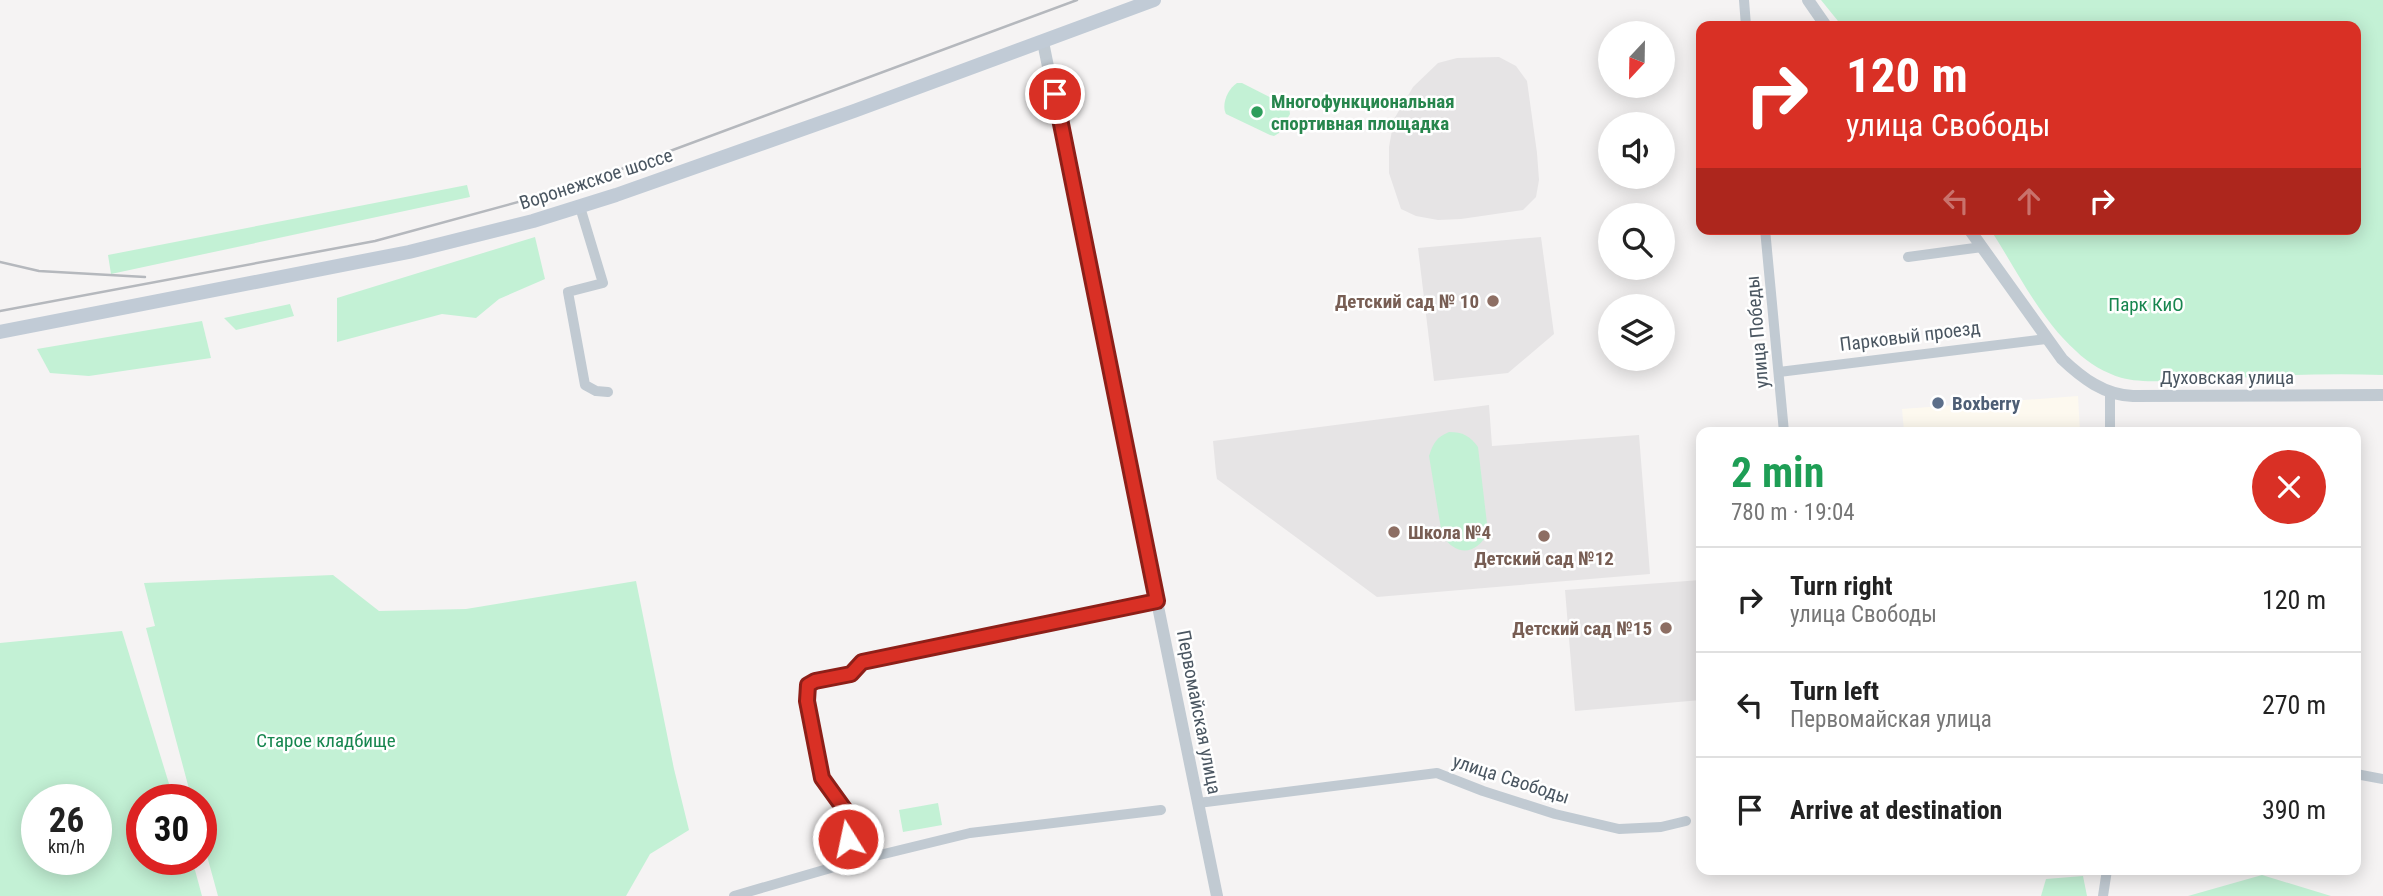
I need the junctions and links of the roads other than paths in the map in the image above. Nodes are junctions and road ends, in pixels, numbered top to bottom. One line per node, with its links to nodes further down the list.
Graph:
1 (1154, 0): 6 (main road, Воронежское шоссе)
2 (1744, 0): 4 (street)
3 (1808, 0): 5 (street)
4 (1746, 21)
5 (1823, 21)
6 (1043, 43): 7 (main road, Воронежское шоссе); 20 (street, Первомайская улица)
7 (580, 207): 12 (main road, Воронежское шоссе); 15 (street)
8 (1766, 235): 14 (street, улица Победы)
9 (1973, 235): 10 (street)
10 (1982, 247): 11 (street); 13 (street)
11 (1908, 257)
12 (0, 332)
13 (2046, 339): 14 (street, Парковый проезд); 16 (street)
14 (1779, 372): 18 (street, улица Победы)
15 (608, 392)
16 (2110, 392): 17 (street, Духовская улица); 19 (street)
17 (2383, 396)
18 (1784, 427)
19 (2110, 427)
20 (1157, 601): 23 (street, Первомайская улица); 26 (street)
21 (2361, 775): 22 (street)
22 (2383, 779)
23 (1198, 803): 25 (street, улица Свободы); 29 (street, Первомайская улица)
24 (1161, 810): 26 (street)
25 (1686, 821)
26 (855, 861): 28 (street)
27 (2106, 875): 30 (street)
28 (734, 896)
29 (1217, 896)
30 (2103, 896)

